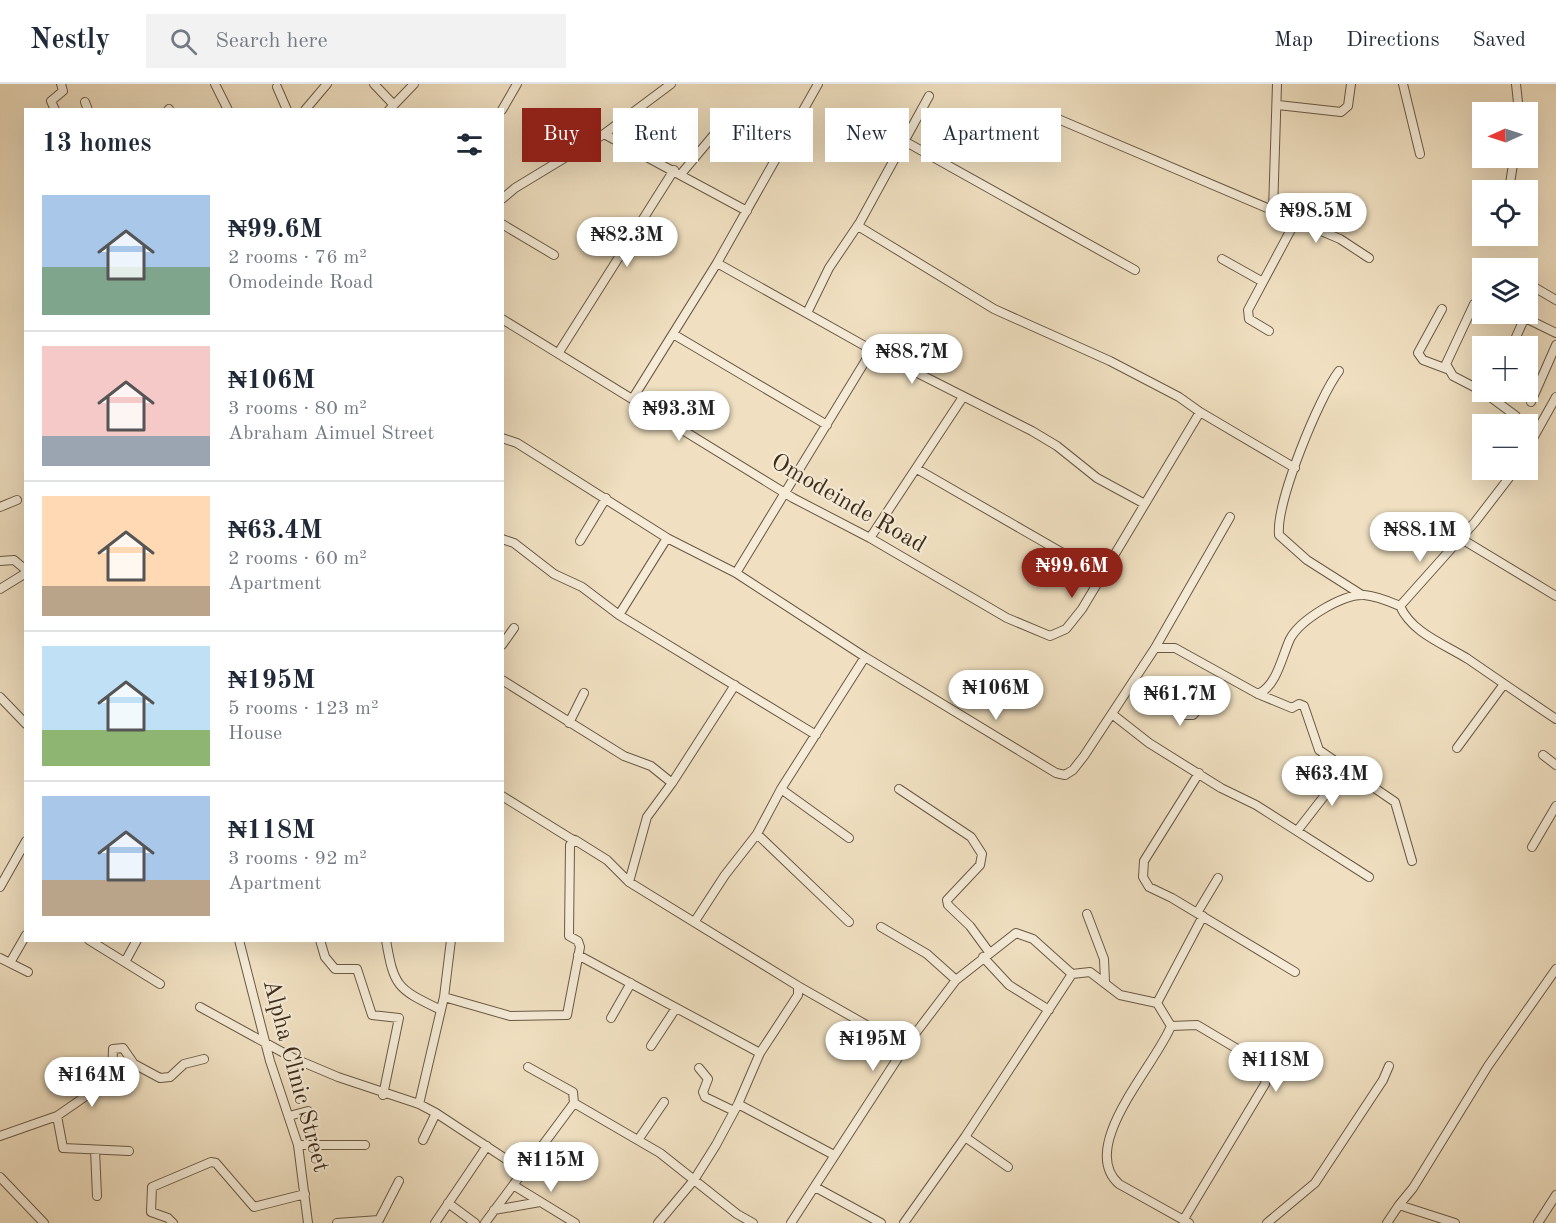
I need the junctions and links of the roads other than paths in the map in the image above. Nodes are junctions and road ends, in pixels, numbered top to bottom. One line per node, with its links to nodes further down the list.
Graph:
1 (62, 84): 18 (street)
2 (215, 84): 19 (street)
3 (326, 84): 21 (street)
4 (374, 84): 17 (street)
5 (414, 84): 17 (street)
6 (518, 84): 22 (street)
7 (818, 84): 32 (street)
8 (1277, 84): 16 (street)
9 (1351, 84): 16 (street)
10 (1403, 84): 28 (street)
11 (1516, 84): 15 (street)
12 (669, 85): 24 (street)
13 (277, 87): 20 (street)
14 (929, 96): 25 (street)
15 (1518, 102)
16 (1278, 105): 33 (street)
17 (391, 107)
18 (54, 108)
19 (227, 108)
20 (286, 108)
21 (307, 108)
22 (503, 108)
23 (1061, 120): 33 (street)
24 (604, 134): 30 (street); 31 (street)
25 (909, 136)
26 (710, 138): 30 (street)
27 (909, 144): 41 (street)
28 (1420, 154)
29 (895, 162): 36 (street)
30 (677, 172): 32 (street); 55 (street)
31 (504, 197)
32 (747, 211): 40 (street)
33 (1273, 211): 34 (street)
34 (1295, 222): 38 (street); 42 (street)
35 (504, 225): 37 (street)
36 (858, 226): 47 (street); 64 (street)
37 (554, 255)
38 (1369, 258)
39 (1222, 259): 42 (street)
40 (717, 263): 47 (street); 52 (street)
41 (1135, 270)
42 (1263, 282): 50 (street)
43 (1538, 289): 44 (street)
44 (1556, 300)
45 (1472, 308): 56 (street)
46 (1442, 309): 56 (street)
47 (807, 313): 54 (street)
48 (504, 320): 55 (street, Omodeinde Road)
49 (1538, 324): 51 (street)
50 (1269, 331)
51 (1556, 333)
52 (673, 334): 62 (street); 66 (street)
53 (1556, 345): 59 (street)
54 (872, 350): 60 (street); 66 (street)
55 (559, 352): 62 (street, Omodeinde Road)
56 (1447, 369): 58 (street)
57 (1339, 371): 69 (street)
58 (1472, 386)
59 (1538, 386)
60 (963, 397): 70 (street); 75 (street)
61 (1556, 397): 67 (street)
62 (633, 398): 72 (street, Omodeinde Road)
63 (1498, 402): 65 (street)
64 (1200, 412): 69 (street); 75 (street)
65 (1513, 414)
66 (827, 425): 72 (street)
67 (1538, 429)
68 (504, 439): 73 (street)
69 (1296, 468): 89 (street)
70 (917, 469): 79 (street); 87 (street)
71 (1508, 480): 80 (street)
72 (786, 493): 79 (street, Omodeinde Road); 86 (street)
73 (606, 498): 78 (street); 82 (street)
74 (17, 500): 76 (street)
75 (1143, 503): 87 (street)
76 (0, 507)
77 (1230, 517): 95 (street)
78 (667, 538): 86 (street); 92 (street)
79 (870, 538): 87 (street, Omodeinde Road)
80 (1460, 538): 90 (street); 91 (street)
81 (504, 540): 92 (street)
82 (580, 541)
83 (0, 561): 84 (street)
84 (24, 570)
85 (24, 573): 88 (street)
86 (736, 573): 96 (street)
87 (1101, 575)
88 (0, 589)
89 (1362, 595): 91 (street); 103 (street)
90 (1556, 596)
91 (1400, 606): 99 (street)
92 (619, 615): 100 (street)
93 (514, 627): 94 (street)
94 (504, 642)
95 (1155, 648): 98 (street); 103 (street)
96 (865, 657): 105 (street); 109 (street)
97 (504, 681): 108 (street)
98 (1132, 683): 101 (street); 105 (street)
99 (1503, 684): 106 (street); 110 (street)
100 (735, 685): 109 (street); 115 (street)
101 (1219, 685)
102 (584, 693): 108 (street)
103 (1258, 694): 113 (street)
104 (0, 697): 107 (street)
105 (1112, 714): 114 (street)
106 (1556, 718)
107 (24, 722)
108 (569, 723): 115 (street)
109 (816, 735): 116 (street)
110 (1457, 748)
111 (1543, 755): 112 (street)
112 (1556, 765)
113 (1346, 768): 120 (street); 126 (street)
114 (1199, 773): 120 (street); 132 (street)
115 (672, 783): 129 (street)
116 (781, 789): 121 (street); 122 (street)
117 (898, 789): 143 (street)
118 (504, 797): 123 (street)
119 (1556, 806): 125 (street)
120 (1297, 831): 127 (street)
121 (757, 834): 133 (street); 134 (street)
122 (849, 838)
123 (573, 840): 129 (street); 144 (street)
124 (24, 844): 130 (street)
125 (1532, 847)
126 (1412, 861)
127 (1369, 877)
128 (1218, 878): 132 (street)
129 (628, 882): 133 (street)
130 (0, 886)
131 (1087, 914): 153 (street)
132 (1200, 914): 150 (street); 158 (street)
133 (695, 921): 156 (street)
134 (849, 922)
135 (881, 927): 152 (street)
136 (24, 938): 146 (street)
137 (93, 942): 147 (street)
138 (136, 942): 147 (street)
139 (240, 942): 165 (street, Alpha Clinic Street)
140 (321, 942): 173 (street)
141 (386, 942): 161 (street)
142 (451, 942): 157 (street)
143 (986, 954): 151 (street); 152 (street); 162 (street)
144 (578, 955): 154 (street); 157 (street)
145 (0, 958): 146 (street)
146 (11, 961): 149 (street)
147 (125, 962): 155 (street)
148 (1556, 969): 204 (street)
149 (28, 972)
150 (1295, 972)
151 (1072, 975): 153 (street); 162 (street)
152 (956, 980): 167 (street)
153 (1105, 982): 158 (street)
154 (631, 983): 160 (street); 163 (street)
155 (160, 984)
156 (798, 986): 167 (street); 168 (street)
157 (444, 997): 161 (street)
158 (1157, 1003): 164 (street)
159 (200, 1007): 165 (street)
160 (676, 1008): 166 (street); 168 (street)
161 (441, 1010): 176 (street)
162 (1049, 1010): 183 (street)
163 (611, 1018)
164 (1171, 1026): 207 (street); 207 (street)
165 (267, 1045): 173 (street); 181 (street, Alpha Clinic Street)
166 (651, 1046)
167 (905, 1047): 191 (street)
168 (760, 1053): 177 (street)
169 (204, 1059): 180 (street)
170 (1389, 1065): 221 (street)
171 (528, 1066): 175 (street)
172 (699, 1068): 177 (street)
173 (383, 1095): 176 (street)
174 (664, 1102): 185 (street)
175 (574, 1103): 185 (street); 193 (street)
176 (419, 1104): 179 (street)
177 (736, 1107): 191 (street); 195 (street)
178 (308, 1110): 181 (street)
179 (436, 1113): 184 (street); 188 (street)
180 (57, 1116): 182 (street); 189 (street)
181 (289, 1116): 186 (street, Alpha Clinic Street)
182 (0, 1136)
183 (965, 1137): 192 (street); 220 (street)
184 (423, 1140)
185 (638, 1140): 195 (street)
186 (298, 1145): 187 (street); 199 (street, Alpha Clinic Street)
187 (365, 1145)
188 (487, 1146): 193 (street); 203 (street)
189 (95, 1150): 190 (street); 201 (street)
190 (129, 1151)
191 (834, 1155): 198 (street)
192 (1008, 1167)
193 (524, 1171): 197 (street)
194 (0, 1177): 208 (street)
195 (694, 1180): 216 (street); 217 (street)
196 (399, 1181): 211 (street)
197 (513, 1185): 202 (street); 205 (street)
198 (815, 1187): 218 (street); 219 (street)
199 (305, 1194): 209 (street); 210 (street, Alpha Clinic Street)
200 (1556, 1195): 224 (street)
201 (97, 1196)
202 (540, 1202): 205 (street); 206 (street)
203 (448, 1203): 212 (street); 213 (street)
204 (1400, 1205): 222 (street); 223 (street)
205 (494, 1210): 214 (street)
206 (563, 1219): 215 (street)
207 (1187, 1221)
208 (44, 1223)
209 (173, 1223)
210 (308, 1223)
211 (337, 1223)
212 (435, 1223)
213 (475, 1223)
214 (485, 1223)
215 (575, 1223)
216 (658, 1223)
217 (753, 1223)
218 (790, 1223)
219 (881, 1223)
220 (904, 1223)
221 (1267, 1223)
222 (1386, 1223)
223 (1455, 1223)
224 (1538, 1223)

